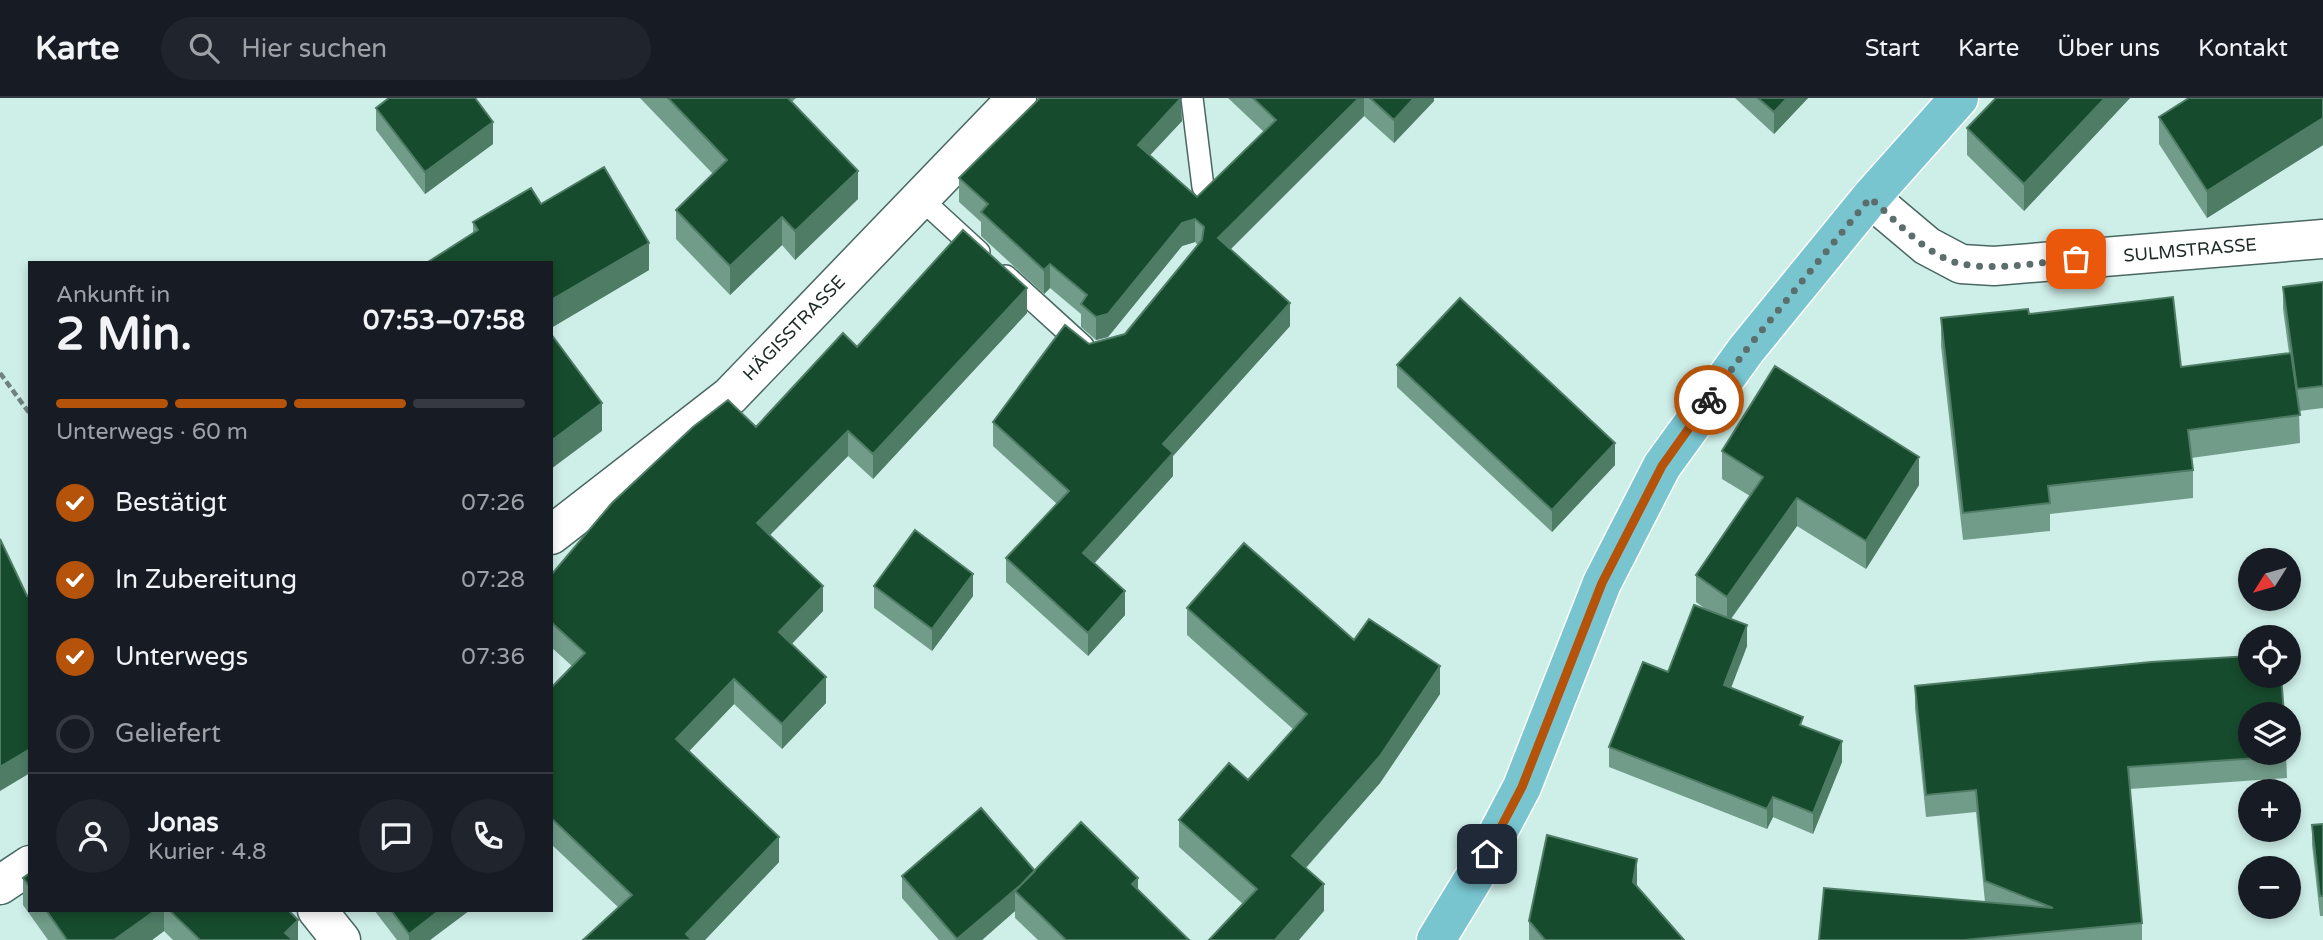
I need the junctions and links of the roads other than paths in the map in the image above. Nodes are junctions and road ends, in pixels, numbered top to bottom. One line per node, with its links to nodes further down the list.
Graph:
1 (1017, 98): 5 (street, HÄGISSTRASSE)
2 (1192, 98): 4 (lane)
3 (1959, 98): 6 (main road)
4 (1203, 187)
5 (919, 197): 8 (lane); 9 (street, HÄGISSTRASSE)
6 (1870, 198): 7 (street, SULMSTRASSE); 14 (main road)
7 (2323, 239)
8 (1103, 352)
9 (553, 533)
10 (28, 866): 11 (street)
11 (0, 885)
12 (319, 912): 13 (street)
13 (341, 940)
14 (1436, 940)

